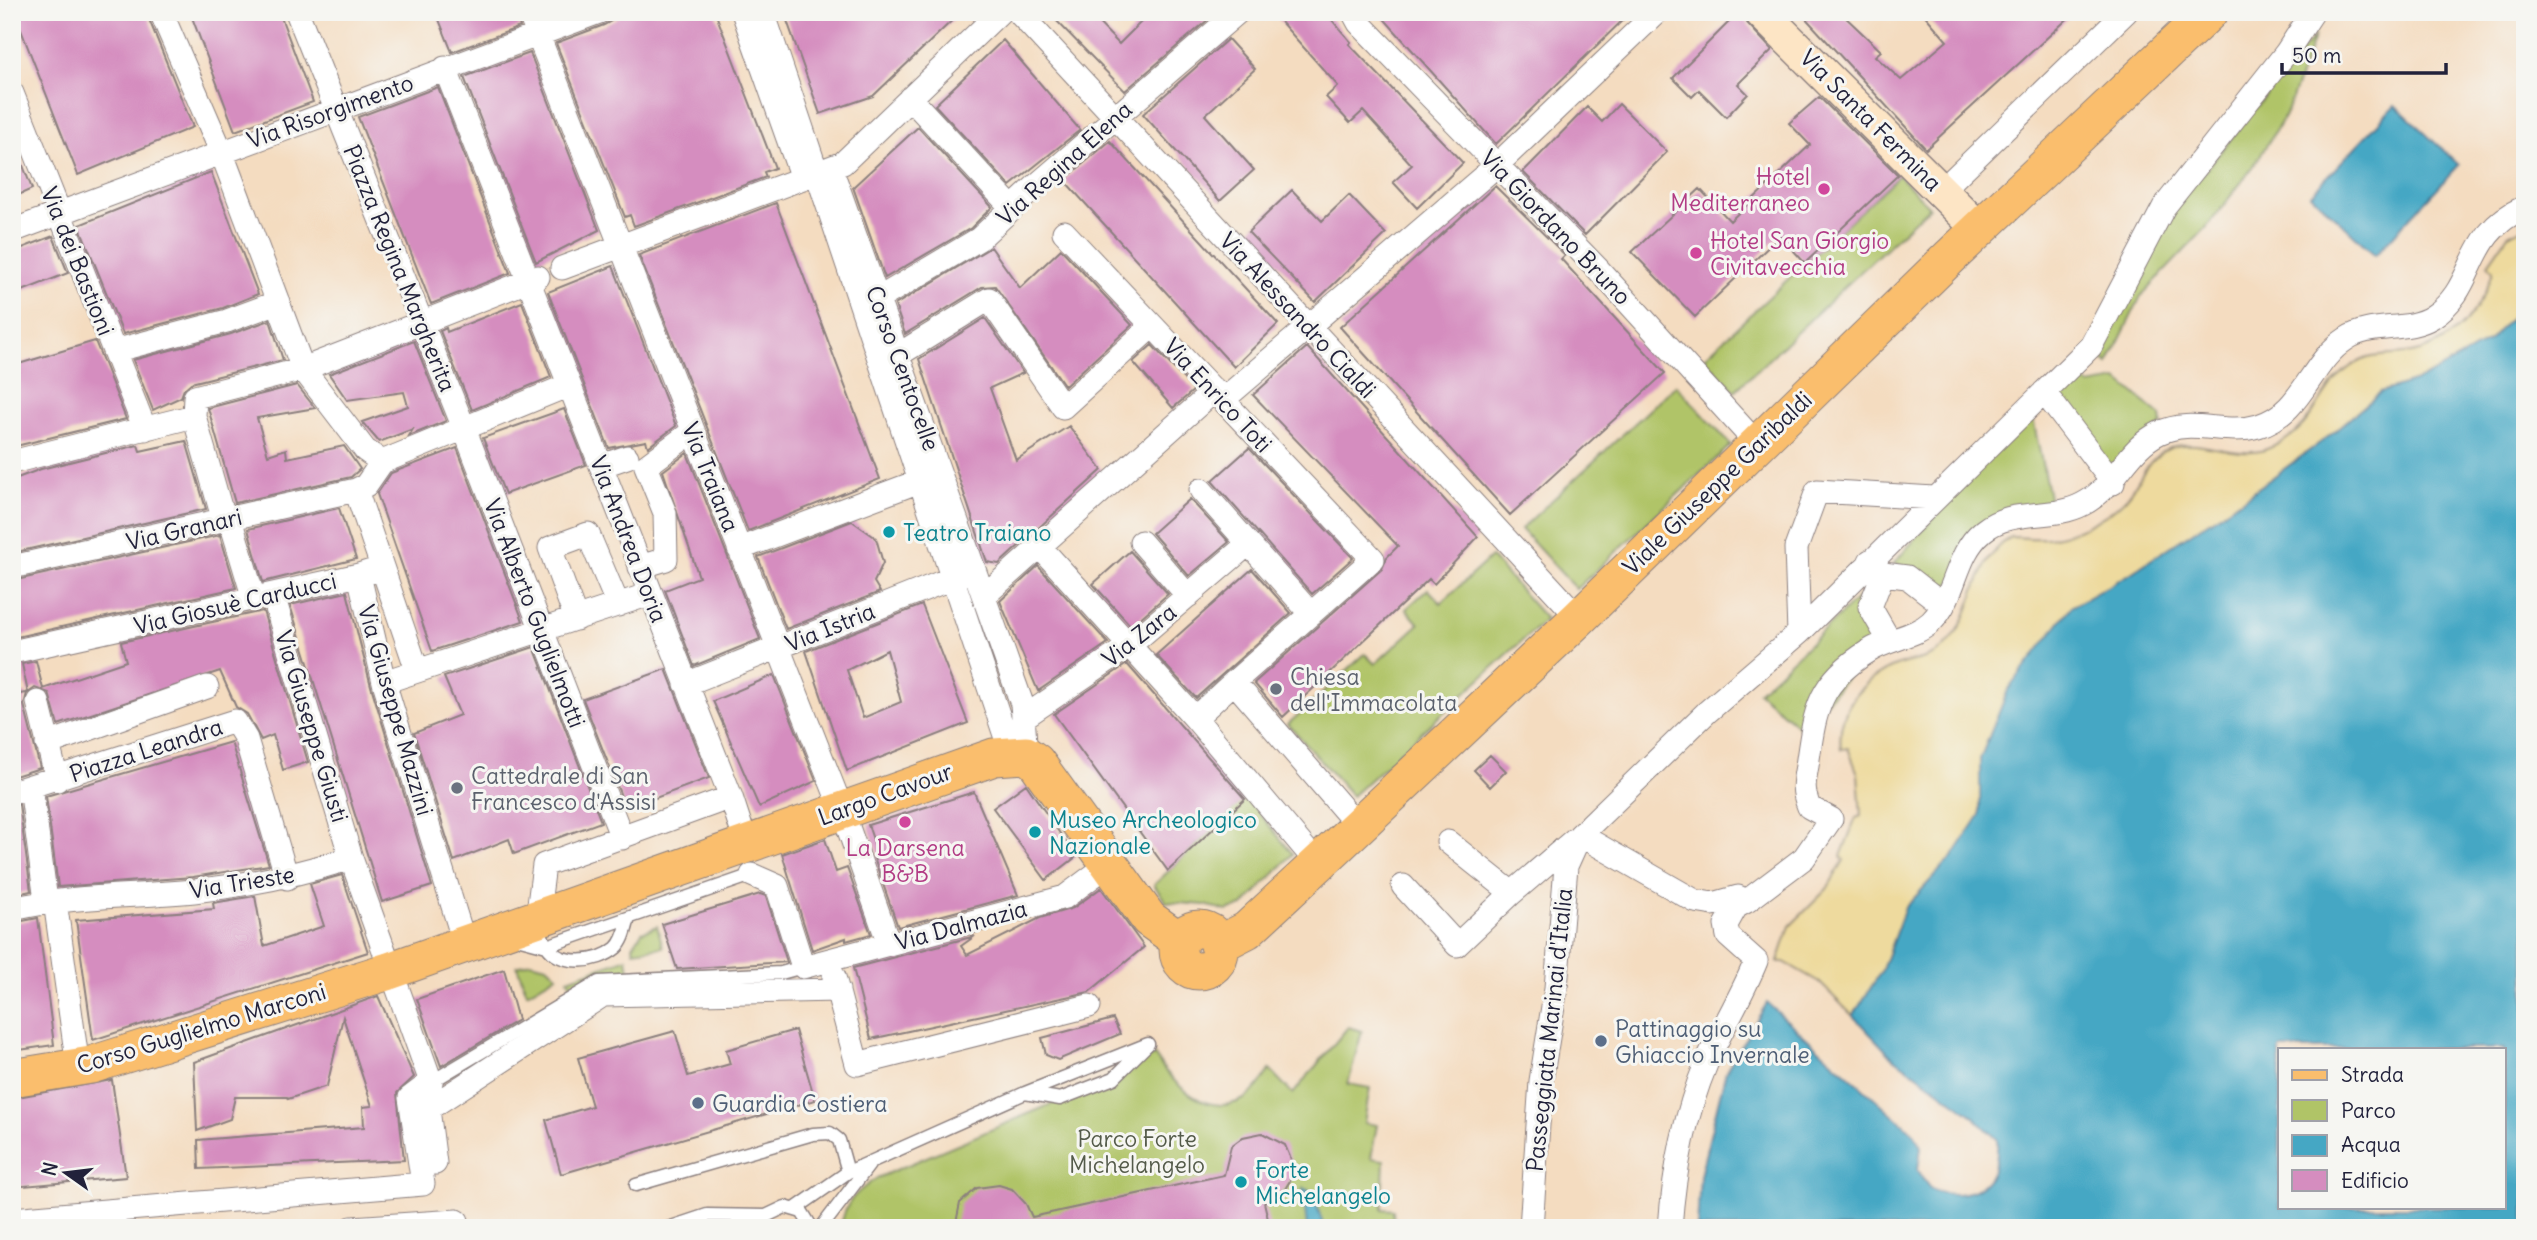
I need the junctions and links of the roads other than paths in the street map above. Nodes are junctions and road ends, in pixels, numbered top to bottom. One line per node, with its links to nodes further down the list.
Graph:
1 (161, 12): 22 (street)
2 (297, 12): 20 (street, Piazza Regina Margherita)
3 (529, 12): 16 (street, Via Traiana)
4 (599, 12): 16 (street, Via Risorgimento)
5 (743, 12): 24 (street, Corso Centocelle)
6 (763, 12): 24 (street)
7 (1000, 12): 19 (street)
8 (1018, 12): 21 (street, Via Alessandro Cialdi)
9 (1238, 12): 21 (street, Via Regina Elena)
10 (1353, 12): 23 (street, Via Giordano Bruno)
11 (1657, 12): 23 (street)
12 (1761, 12): 25 (street, Via Santa Fermina)
13 (2126, 12): 25 (street)
14 (2209, 12): 29 (main road, Viale Giuseppe Garibaldi)
15 (2313, 12): 44 (street, Passeggiata Marinai d'Italia)
16 (537, 35): 17 (street, Via Risorgimento); 32 (street, Via Traiana)
17 (445, 68): 20 (street, Via Risorgimento); 34 (street, Via Andrea Doria)
18 (12, 93): 28 (street, Via dei Bastioni)
19 (909, 98): 24 (street); 27 (street)
20 (336, 108): 22 (street, Via Risorgimento); 37 (street, Piazza Regina Margherita)
21 (1115, 117): 27 (street, Via Regina Elena); 38 (street, Via Alessandro Cialdi)
22 (221, 151): 28 (street, Via Risorgimento); 36 (street)
23 (1497, 165): 38 (street); 50 (street, Via Giordano Bruno)
24 (816, 173): 32 (street); 35 (street, Corso Centocelle); 55 (street)
25 (1941, 191): 29 (street, Via Santa Fermina)
26 (2525, 207): 56 (street)
27 (1012, 208): 35 (street, Via Regina Elena)
28 (60, 212): 30 (street, Via Risorgimento); 40 (street, Via dei Bastioni)
29 (1979, 229): 50 (main road, Viale Giuseppe Garibaldi)
30 (12, 231)
31 (1064, 232): 39 (street, Via Enrico Toti)
32 (620, 246): 33 (street); 49 (street, Via Traiana)
33 (562, 268)
34 (533, 279): 37 (street); 43 (street, Via Andrea Doria)
35 (878, 299): 41 (street, Corso Centocelle)
36 (278, 302): 40 (street); 42 (street)
37 (422, 324): 42 (street); 47 (street, Piazza Regina Margherita)
38 (1308, 325): 45 (street); 79 (street, Via Alessandro Cialdi)
39 (1152, 326): 41 (street); 45 (street, Via Enrico Toti)
40 (114, 351): 48 (street, Via dei Bastioni)
41 (898, 355): 55 (street, Corso Centocelle)
42 (303, 369): 46 (street); 53 (street)
43 (569, 385): 47 (street); 54 (street, Via Andrea Doria)
44 (2044, 392): 56 (street); 59 (street, Passeggiata Marinai d'Italia)
45 (1220, 395): 63 (street); 77 (street, Via Enrico Toti)
46 (194, 416): 48 (street); 60 (street, Via Giuseppe Giusti)
47 (464, 428): 53 (street); 80 (street, Via Alberto Guglielmotti)
48 (145, 429): 52 (street)
49 (693, 430): 64 (street, Via Traiana); 65 (street)
50 (1757, 444): 79 (main road, Viale Giuseppe Garibaldi)
51 (627, 457): 54 (street)
52 (12, 462)
53 (382, 462): 57 (street)
54 (601, 466): 65 (street, Via Andrea Doria)
55 (930, 477): 64 (street); 68 (street, Corso Centocelle); 70 (street)
56 (2113, 483): 76 (street)
57 (356, 490): 60 (street, Via Granari); 69 (street, Via Giuseppe Mazzini)
58 (1201, 491): 62 (street)
59 (1934, 498): 67 (street, Passeggiata Marinai d'Italia); 81 (street)
60 (230, 519): 66 (street, Via Granari); 74 (street, Via Giuseppe Giusti)
61 (1141, 542): 73 (street)
62 (1248, 544): 73 (street, Via Zara); 77 (street)
63 (1040, 547): 72 (street); 83 (street)
64 (739, 549): 84 (street, Via Traiana)
65 (639, 566): 71 (street, Via Andrea Doria)
66 (12, 567)
67 (1877, 568): 76 (street); 81 (street, Passeggiata Marinai d'Italia); 82 (street, Passeggiata Marinai d'Italia)
68 (975, 569): 70 (street, Via Istria); 72 (street, Corso Centocelle)
69 (370, 572): 74 (street, Via Giosuè Carducci); 86 (street); 87 (street, Via Giuseppe Mazzini)
70 (953, 578): 84 (street, Via Istria); 95 (street)
71 (650, 594): 75 (street); 89 (street, Via Andrea Doria)
72 (984, 596): 92 (street, Corso Centocelle)
73 (1188, 596): 83 (street, Via Zara)
74 (263, 597): 85 (street, Via Giosuè Carducci); 104 (street, Via Giuseppe Giusti)
75 (618, 605): 78 (street); 78 (street)
76 (1943, 605): 82 (street)
77 (1311, 614): 88 (street)
78 (576, 618): 80 (street)
79 (1579, 618): 100 (main road, Viale Giuseppe Garibaldi)
80 (541, 630): 86 (street); 102 (street, Via Alberto Guglielmotti)
81 (1799, 633): 101 (street, Passeggiata Marinai d'Italia)
82 (1889, 640): 112 (street)
83 (1129, 646): 92 (street, Via Zara); 93 (street)
84 (778, 647): 89 (street, Via Istria); 99 (street, Via Traiana)
85 (12, 652)
86 (417, 670): 87 (street)
87 (384, 682): 117 (street, Via Giuseppe Mazzini)
88 (1234, 682): 93 (street); 100 (street)
89 (685, 684): 98 (street, Via Andrea Doria)
90 (207, 687): 94 (street, Piazza Leandra)
91 (38, 702): 94 (street)
92 (1023, 718): 95 (street, Corso Centocelle)
93 (1195, 718): 107 (street)
94 (47, 744): 96 (street)
95 (1019, 756): 99 (main road, Largo Cavour); 106 (main road)
96 (57, 780): 97 (street, Piazza Leandra); 108 (street, Piazza Leandra)
97 (22, 789): 111 (street)
98 (731, 797): 102 (street); 105 (street, Via Andrea Doria)
99 (842, 810): 105 (main road, Largo Cavour); 116 (street, Via Traiana)
100 (1358, 826): 107 (main road, Viale Giuseppe Garibaldi)
101 (1580, 835): 110 (street, Passeggiata Marinai d'Italia); 112 (street); 140 (street, Passeggiata Marinai d'Italia)
102 (622, 838): 115 (street)
103 (1448, 842): 110 (street)
104 (351, 858): 108 (street, Via Trieste); 120 (street)
105 (749, 859): 114 (lane); 115 (main road, Largo Cavour); 119 (street)
106 (1109, 864): 107 (main road, Viale Giuseppe Garibaldi); 116 (street, Via Dalmazia)
107 (1318, 864)
108 (287, 878): 111 (street, Via Trieste)
109 (1403, 886): 110 (street, Passeggiata Marinai d'Italia)
110 (1512, 893)
111 (50, 901): 113 (street, Via Trieste); 123 (street)
112 (1747, 901): 141 (street)
113 (12, 909)
114 (629, 918): 115 (lane); 115 (lane)
115 (542, 933): 117 (main road, Corso Guglielmo Marconi)
116 (890, 944): 118 (street, Via Dalmazia)
117 (465, 945): 120 (main road, Corso Guglielmo Marconi)
118 (830, 960): 119 (street, Via Dalmazia); 121 (street)
119 (803, 967): 125 (lane)
120 (389, 971): 123 (main road, Corso Guglielmo Marconi); 125 (street)
121 (838, 990): 122 (street); 128 (street)
122 (1089, 1006)
123 (78, 1067): 124 (main road, Corso Guglielmo Marconi)
124 (12, 1078)
125 (431, 1082): 133 (street)
126 (1025, 1093): 126 (lane); 127 (lane)
127 (869, 1165): 129 (lane); 139 (lane)
128 (435, 1166)
129 (848, 1172): 130 (lane); 131 (lane)
130 (636, 1185)
131 (795, 1209): 132 (lane); 138 (lane)
132 (766, 1216): 136 (lane); 137 (lane)
133 (12, 1219)
134 (352, 1228): 135 (street)
135 (457, 1228)
136 (668, 1228)
137 (760, 1228)
138 (812, 1228)
139 (821, 1228)
140 (1531, 1228)
141 (1670, 1228)

